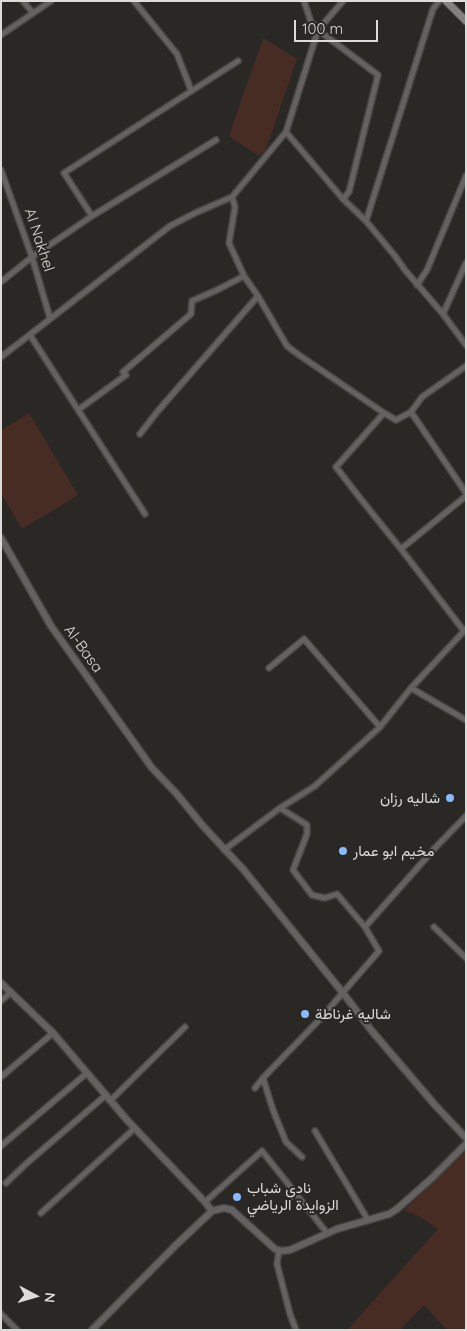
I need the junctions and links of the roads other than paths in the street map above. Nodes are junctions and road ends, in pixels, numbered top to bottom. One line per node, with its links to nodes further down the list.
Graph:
1 (23, 1): 8 (street)
2 (51, 1): 8 (street)
3 (134, 1): 13 (street)
4 (304, 1): 10 (street)
5 (343, 1): 10 (street)
6 (439, 1): 21 (street)
7 (446, 1): 9 (main road)
8 (32, 13): 11 (street)
9 (466, 21)
10 (318, 30): 14 (street); 19 (street)
11 (1, 34)
12 (238, 61): 13 (street)
13 (191, 90): 20 (street)
14 (286, 132): 18 (street); 19 (street)
15 (216, 140): 20 (street)
16 (1, 170): 22 (street, Al Nakhel)
17 (466, 176): 26 (street)
18 (232, 197): 24 (street); 29 (street)
19 (343, 199): 21 (street)
20 (92, 216): 22 (street)
21 (366, 221): 26 (street)
22 (32, 257): 25 (street); 29 (street, Al Nakhel)
23 (466, 263): 28 (street)
24 (244, 276): 27 (street); 34 (street)
25 (1, 282)
26 (417, 285): 28 (street)
27 (258, 296): 36 (street); 37 (street)
28 (443, 314): 31 (street)
29 (50, 318): 30 (street)
30 (30, 335): 32 (street); 34 (street)
31 (466, 345)
32 (1, 357)
33 (466, 366): 35 (street)
34 (78, 410): 39 (street)
35 (411, 412): 36 (street); 38 (street)
36 (384, 413): 41 (street)
37 (140, 434)
38 (466, 494): 41 (street)
39 (145, 514)
40 (1, 538): 49 (street, Al-Basa)
41 (402, 550): 42 (street)
42 (465, 630): 44 (street)
43 (270, 668): 46 (street)
44 (411, 688): 45 (street); 46 (street)
45 (466, 720)
46 (380, 727): 47 (street)
47 (280, 808): 49 (street); 51 (street)
48 (466, 816): 51 (street)
49 (224, 850): 55 (street, Al-Basa)
50 (434, 926): 52 (street)
51 (365, 927): 55 (street)
52 (466, 958)
53 (1, 983): 54 (street)
54 (11, 992): 56 (street); 58 (street)
55 (343, 992): 61 (street); 66 (street, Al-Basa)
56 (1, 1001)
57 (185, 1027): 63 (street)
58 (53, 1034): 59 (street); 60 (street)
59 (87, 1073): 63 (street); 68 (street)
60 (1, 1077)
61 (263, 1078): 62 (street); 69 (street)
62 (255, 1088)
63 (108, 1098): 64 (street); 70 (street)
64 (135, 1128): 71 (street); 73 (street)
65 (315, 1131): 74 (street)
66 (466, 1138)
67 (466, 1144): 74 (street)
68 (1, 1146)
69 (302, 1157)
70 (6, 1183)
71 (205, 1202): 72 (street); 75 (street)
72 (212, 1211): 76 (street); 79 (street)
73 (41, 1213)
74 (368, 1220): 75 (street)
75 (326, 1233): 76 (street)
76 (279, 1250): 80 (street)
77 (1, 1314): 78 (street)
78 (16, 1330)
79 (92, 1330)
80 (296, 1330)

